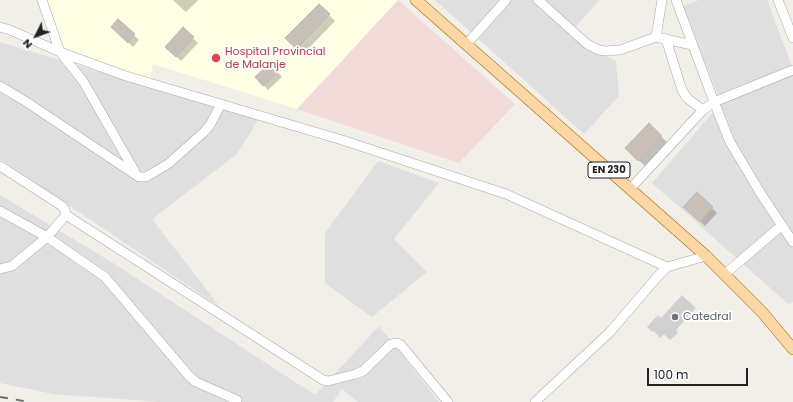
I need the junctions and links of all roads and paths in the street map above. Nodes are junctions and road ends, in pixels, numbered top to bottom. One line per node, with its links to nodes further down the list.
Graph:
1 (42, 0): 13 (street)
2 (416, 0): 11 (main road, EN 230)
3 (506, 0): 11 (street)
4 (538, 0): 9 (street)
5 (662, 0): 9 (street)
6 (676, 0): 12 (street)
7 (778, 0): 10 (street)
8 (0, 28): 13 (street)
9 (661, 38): 12 (street); 18 (street)
10 (793, 38)
11 (466, 45): 21 (main road, EN 230)
12 (692, 45): 16 (street)
13 (60, 52): 17 (street); 20 (street)
14 (793, 70): 16 (street)
15 (0, 86): 20 (street)
16 (714, 102): 18 (street); 24 (street)
17 (222, 104): 20 (street); 28 (street)
18 (703, 110): 21 (street)
19 (0, 166): 23 (street)
20 (135, 173)
21 (630, 189): 27 (main road, EN 230)
22 (0, 211): 25 (street)
23 (66, 215): 25 (street); 33 (street)
24 (781, 226): 26 (street); 30 (street)
25 (46, 237): 29 (street); 32 (street)
26 (793, 242)
27 (706, 256): 28 (street); 30 (main road, EN 230)
28 (667, 267): 34 (street)
29 (0, 269)
30 (725, 274): 31 (main road, EN 230)
31 (793, 349)
32 (237, 400)
33 (448, 402)
34 (535, 402)

